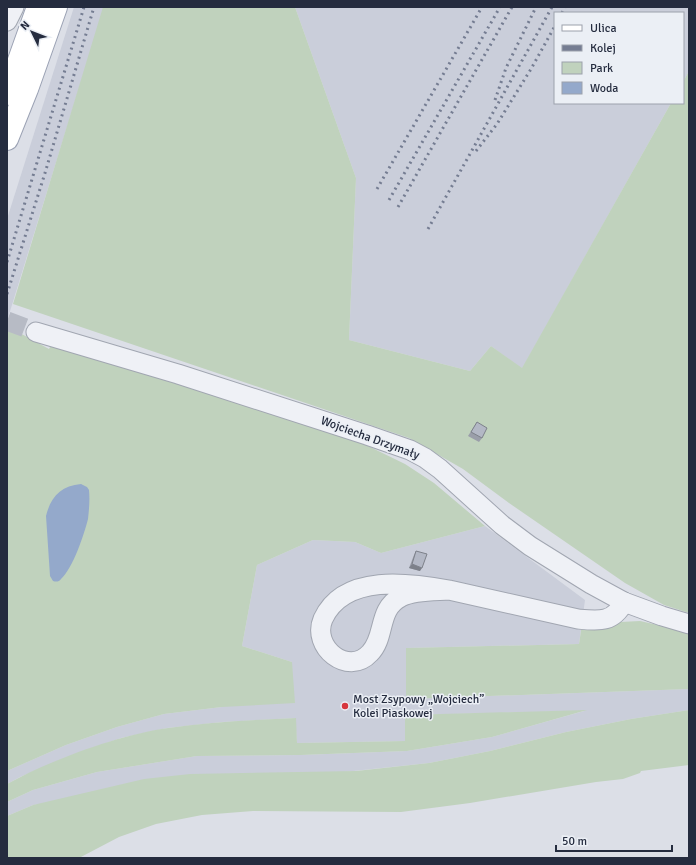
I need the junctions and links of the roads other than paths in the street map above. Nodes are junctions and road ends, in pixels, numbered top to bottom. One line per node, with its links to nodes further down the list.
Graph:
1 (14, 7): 4 (street)
2 (38, 7): 5 (main road)
3 (56, 7): 6 (main road)
4 (7, 21)
5 (7, 94)
6 (7, 139)
7 (36, 332): 9 (street, Wojciecha Drzymały)
8 (450, 590): 8 (street); 9 (street)
9 (624, 602): 10 (street, Wojciecha Drzymały)
10 (689, 624)

